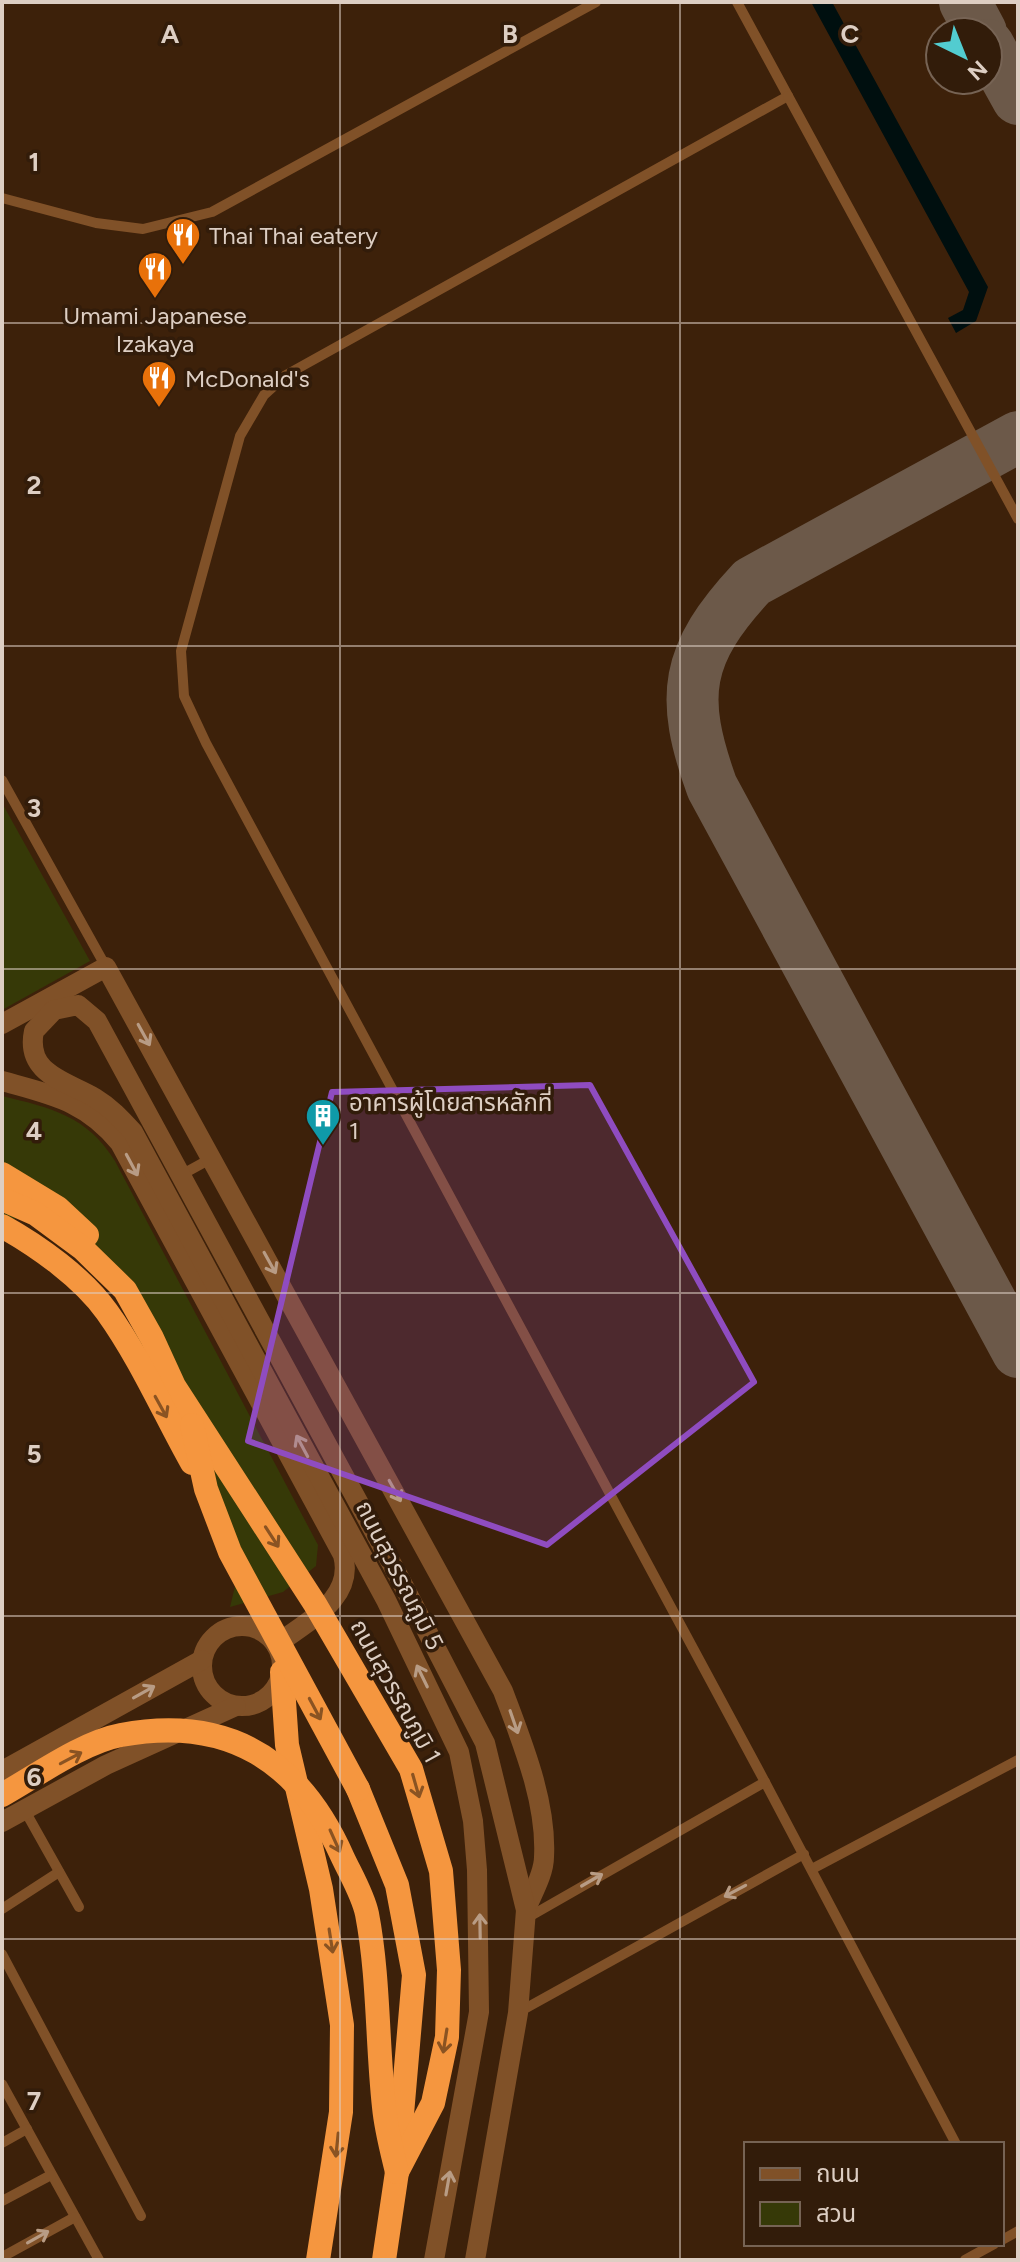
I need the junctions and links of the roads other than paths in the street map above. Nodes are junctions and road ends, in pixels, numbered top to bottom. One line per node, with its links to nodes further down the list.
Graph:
1 (596, 2): 4 (lane)
2 (737, 2): 3 (lane)
3 (788, 96): 5 (lane); 28 (lane)
4 (2, 198)
5 (1018, 519)
6 (2, 780): 7 (lane)
7 (106, 967): 8 (street, ถนนสุวรรณภูมิ 5); 13 (street, ถนนสุวรรณภูมิ 5, one-way to 13)
8 (70, 987): 9 (street, ถนนสุวรรณภูมิ 5); 10 (street, ถนนสุวรรณภูมิ 5)
9 (30, 1009): 10 (street, ถนนสุวรรณภูมิ 5); 11 (street, ถนนสุวรรณภูมิ 5)
10 (54, 1010): 15 (street, ถนนสุวรรณภูมิ 5); 54 (street, ถนนสุวรรณภูมิ 5, one-way to 10)
11 (2, 1024)
12 (2, 1081): 20 (street, ถนนสุวรรณภูมิ 5, one-way to 20)
13 (212, 1158): 15 (lane); 37 (street, ถนนสุวรรณภูมิ 5, one-way to 37)
14 (2, 1174): 19 (highway, ถนนสุวรรณภูมิ 1, bridge)
15 (181, 1175): 37 (street, ถนนสุวรรณภูมิ 5)
16 (2, 1199): 18 (highway, ถนนสุวรรณภูมิ 1, bridge)
17 (2, 1228): 18 (highway, ถนนสุวรรณภูมิ 1, bridge); 19 (highway, ถนนสุวรรณภูมิ 1, one-way to 19, bridge)
18 (174, 1386): 44 (highway, ถนนสุวรรณภูมิ 1, one-way to 44, bridge)
19 (206, 1489): 44 (highway, ถนนสุวรรณภูมิ 1, one-way to 44, bridge)
20 (276, 1645): 21 (street); 22 (street)
21 (202, 1660): 23 (street); 24 (street, one-way to 21)
22 (282, 1672): 23 (street); 52 (highway, one-way to 52)
23 (236, 1706): 25 (street)
24 (119, 1716): 25 (lane); 27 (street)
25 (130, 1754): 30 (street)
26 (1018, 1760): 33 (lane)
27 (2, 1771)
28 (765, 1782): 32 (lane); 37 (lane, one-way to 28)
29 (2, 1795): 44 (highway, ถนนสุวรรณภูมิ 1, one-way to 44, bridge)
30 (24, 1809): 31 (street); 34 (lane)
31 (2, 1822)
32 (804, 1854): 33 (lane); 39 (lane, one-way to 39)
33 (812, 1869): 42 (lane)
34 (59, 1872): 35 (lane); 36 (lane)
35 (79, 1907)
36 (2, 1909)
37 (525, 1914): 39 (street, ถนนสุวรรณภูมิ 5)
38 (2, 1954): 47 (lane)
39 (518, 2013): 55 (street, ถนนสุวรรณภูมิ 5)
40 (3, 2088): 41 (lane)
41 (27, 2129): 43 (lane); 45 (lane)
42 (955, 2142)
43 (2, 2143)
44 (397, 2172): 53 (highway, ถนนสุวรรณภูมิ 1)
45 (51, 2175): 46 (lane); 48 (lane)
46 (2, 2201)
47 (141, 2216)
48 (75, 2217): 50 (lane, one-way to 48); 51 (lane)
49 (990, 2246): 56 (lane)
50 (2, 2257)
51 (94, 2258)
52 (318, 2260)
53 (384, 2260)
54 (434, 2260)
55 (475, 2260)
56 (965, 2260)

